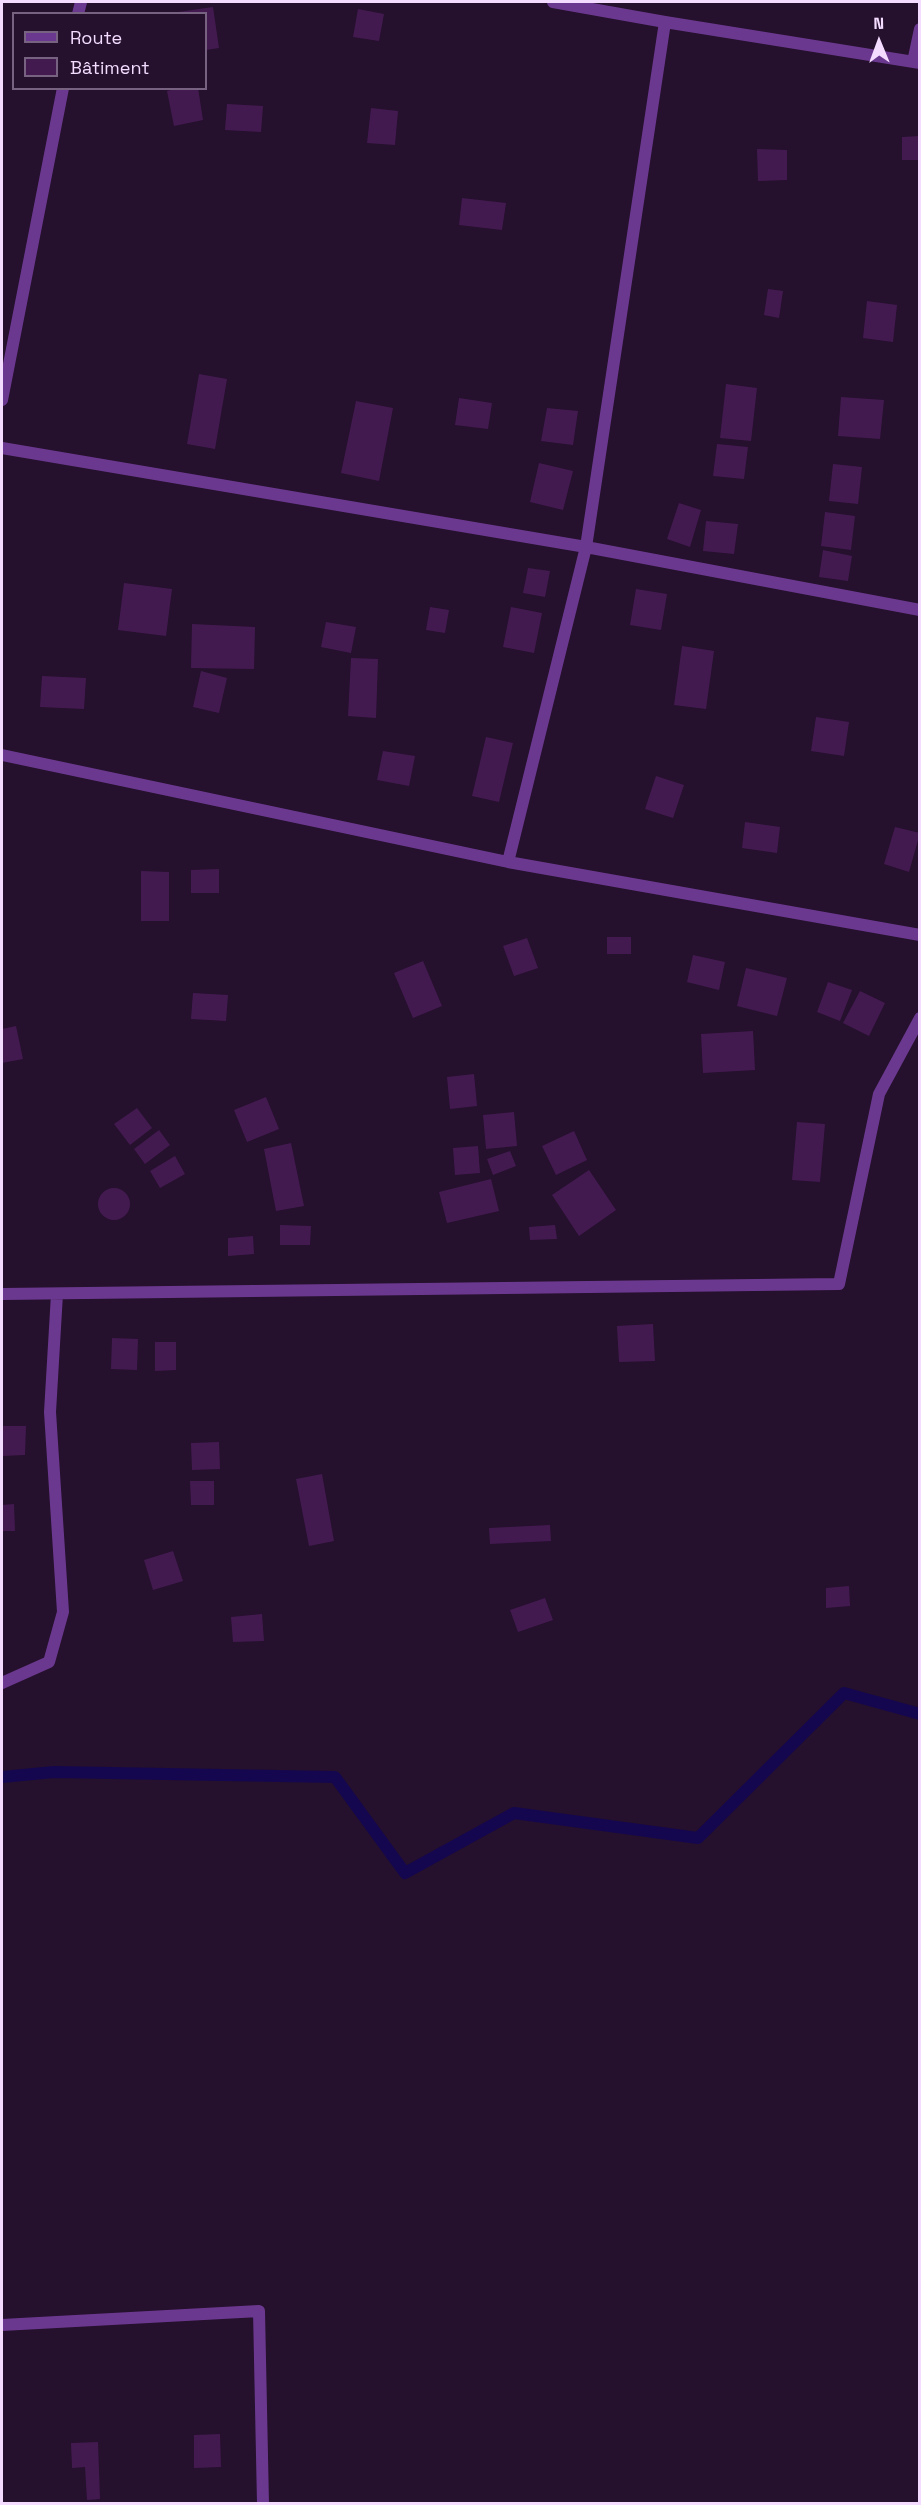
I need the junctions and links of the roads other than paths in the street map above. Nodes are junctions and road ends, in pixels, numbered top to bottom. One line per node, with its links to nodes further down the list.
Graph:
1 (553, 2): 2 (street)
2 (665, 22): 4 (street); 8 (street)
3 (920, 29): 4 (street)
4 (916, 62)
5 (63, 90): 6 (street)
6 (2, 400)
7 (2, 448): 8 (street)
8 (586, 547): 9 (street); 11 (street)
9 (920, 610)
10 (2, 755): 11 (street)
11 (508, 862): 12 (street)
12 (920, 935)
13 (920, 1018): 15 (street)
14 (2, 1294): 15 (street)
15 (57, 1294): 16 (street)
16 (2, 1683)
17 (2, 2325): 18 (street)
18 (263, 2504)

